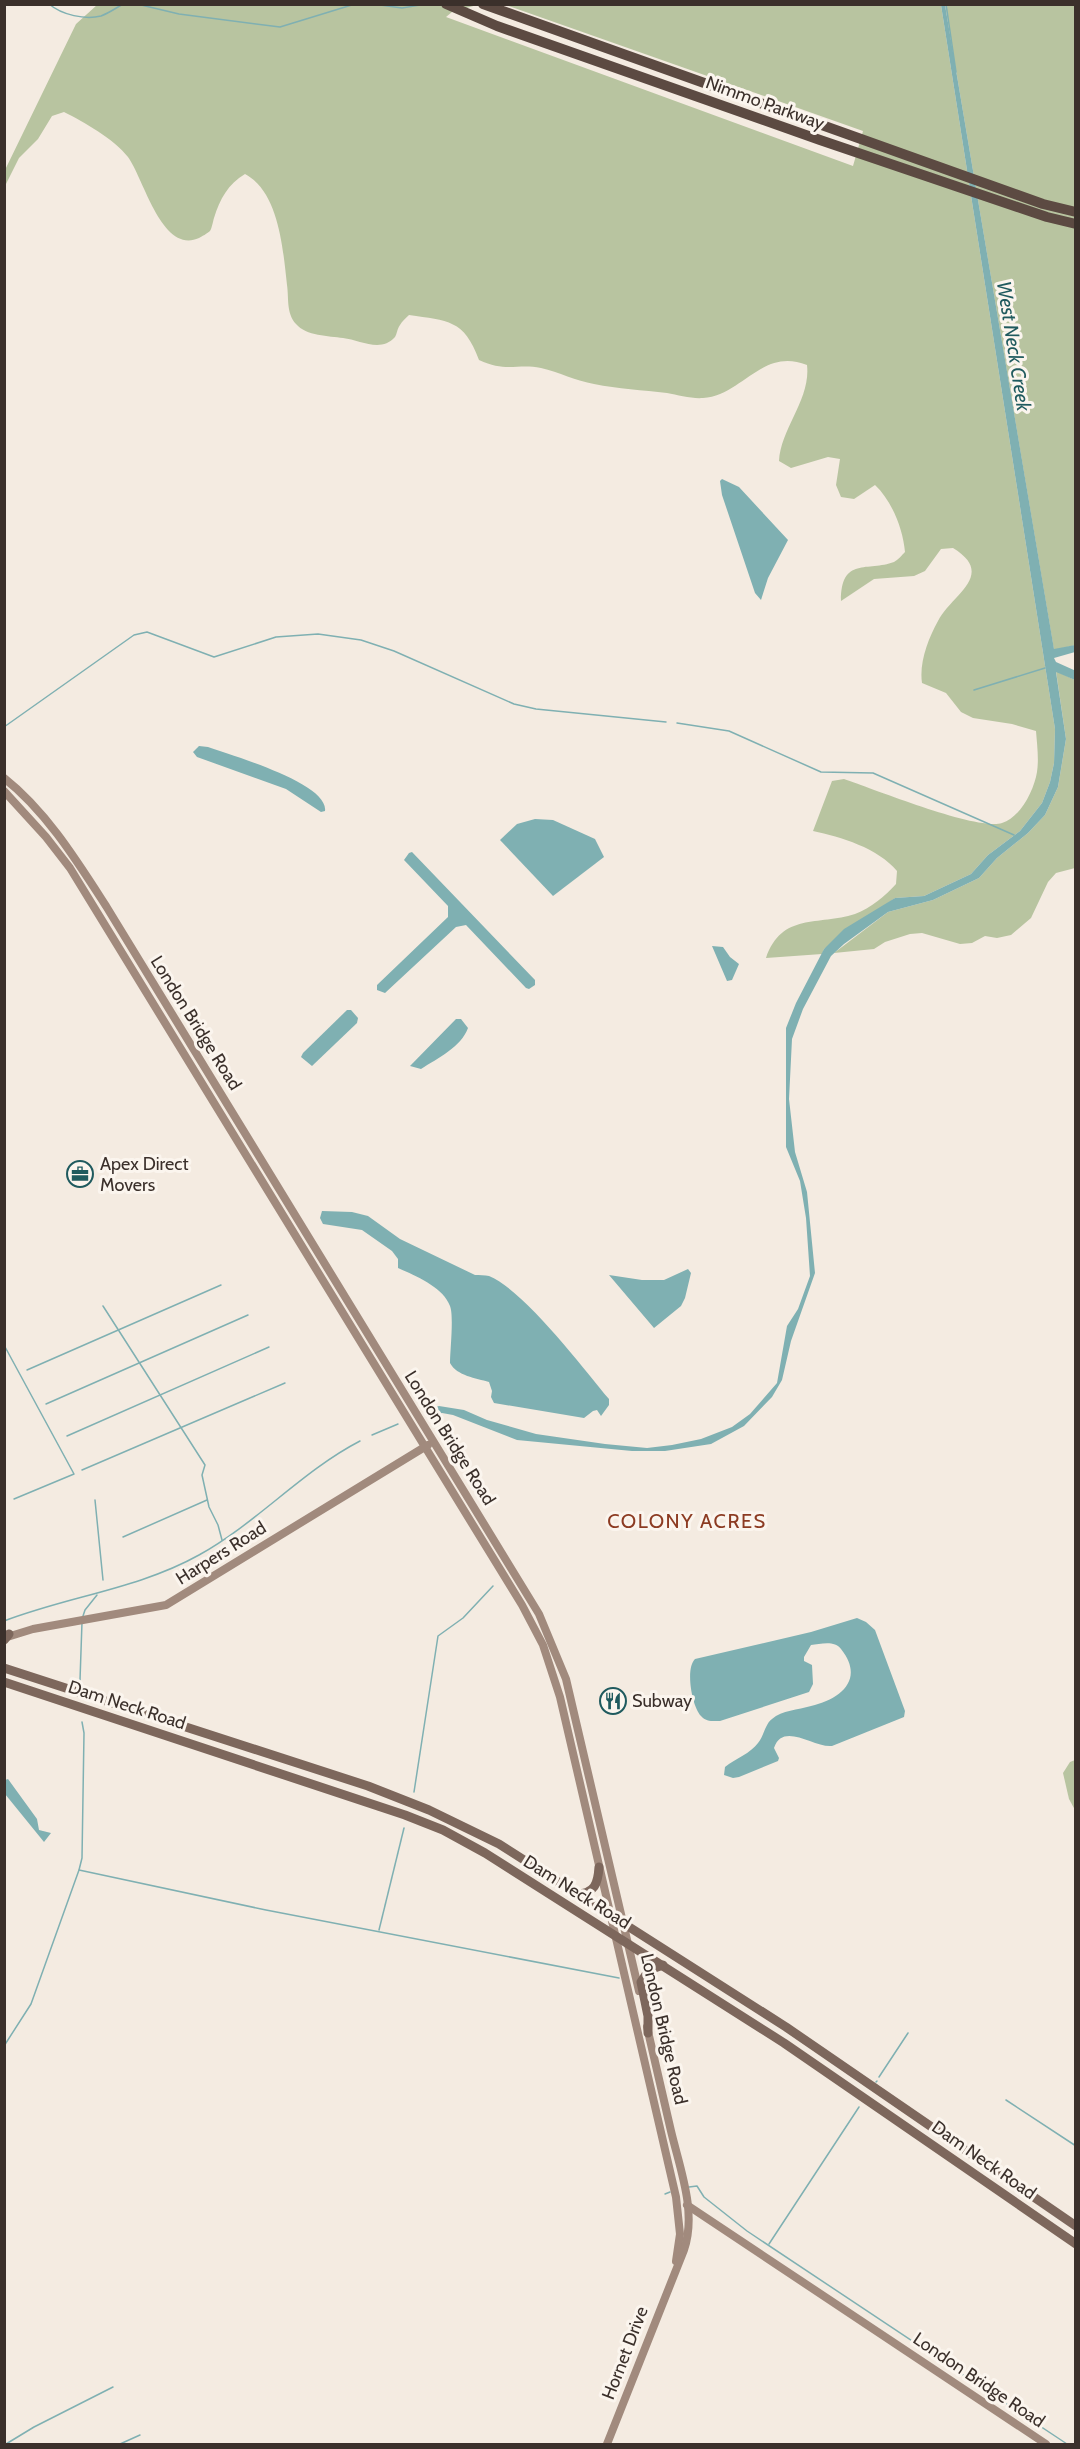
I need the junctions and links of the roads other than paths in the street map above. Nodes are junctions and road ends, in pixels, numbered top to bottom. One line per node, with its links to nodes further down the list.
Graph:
1 (483, 4): 3 (highway, Nimmo Parkway)
2 (451, 6): 4 (highway, Nimmo Parkway)
3 (1076, 212)
4 (1076, 224)
5 (4, 778): 7 (main road, London Bridge Road)
6 (4, 791): 7 (main road, London Bridge Road)
7 (430, 1444): 8 (main road, Harpers Road); 13 (main road, London Bridge Road); 16 (main road, London Bridge Road)
8 (6, 1637)
9 (4, 1663): 12 (main road)
10 (4, 1668): 12 (main road, Dam Neck Road)
11 (4, 1682): 17 (main road, Dam Neck Road)
12 (66, 1688): 14 (main road, Dam Neck Road)
13 (599, 1867): 14 (main road); 15 (main road, London Bridge Road)
14 (576, 1894): 15 (main road, Dam Neck Road)
15 (611, 1916): 16 (main road, Dam Neck Road); 17 (main road, London Bridge Road)
16 (622, 1922): 18 (main road, London Bridge Road); 24 (main road, Dam Neck Road)
17 (616, 1935): 18 (main road, Dam Neck Road); 21 (main road, London Bridge Road)
18 (627, 1942): 19 (main road, Dam Neck Road); 20 (main road, London Bridge Road)
19 (663, 1965): 20 (main road); 25 (main road, Dam Neck Road)
20 (648, 2034): 22 (main road, London Bridge Road)
21 (663, 2139): 23 (main road); 27 (main road)
22 (686, 2196): 23 (main road, London Bridge Road); 26 (main road, London Bridge Road)
23 (688, 2206): 26 (main road, London Bridge Road); 27 (main road)
24 (1076, 2226)
25 (1076, 2244)
26 (774, 2263): 29 (main road, London Bridge Road)
27 (674, 2273): 28 (main road, Hornet Drive)
28 (607, 2445)
29 (1046, 2445)

